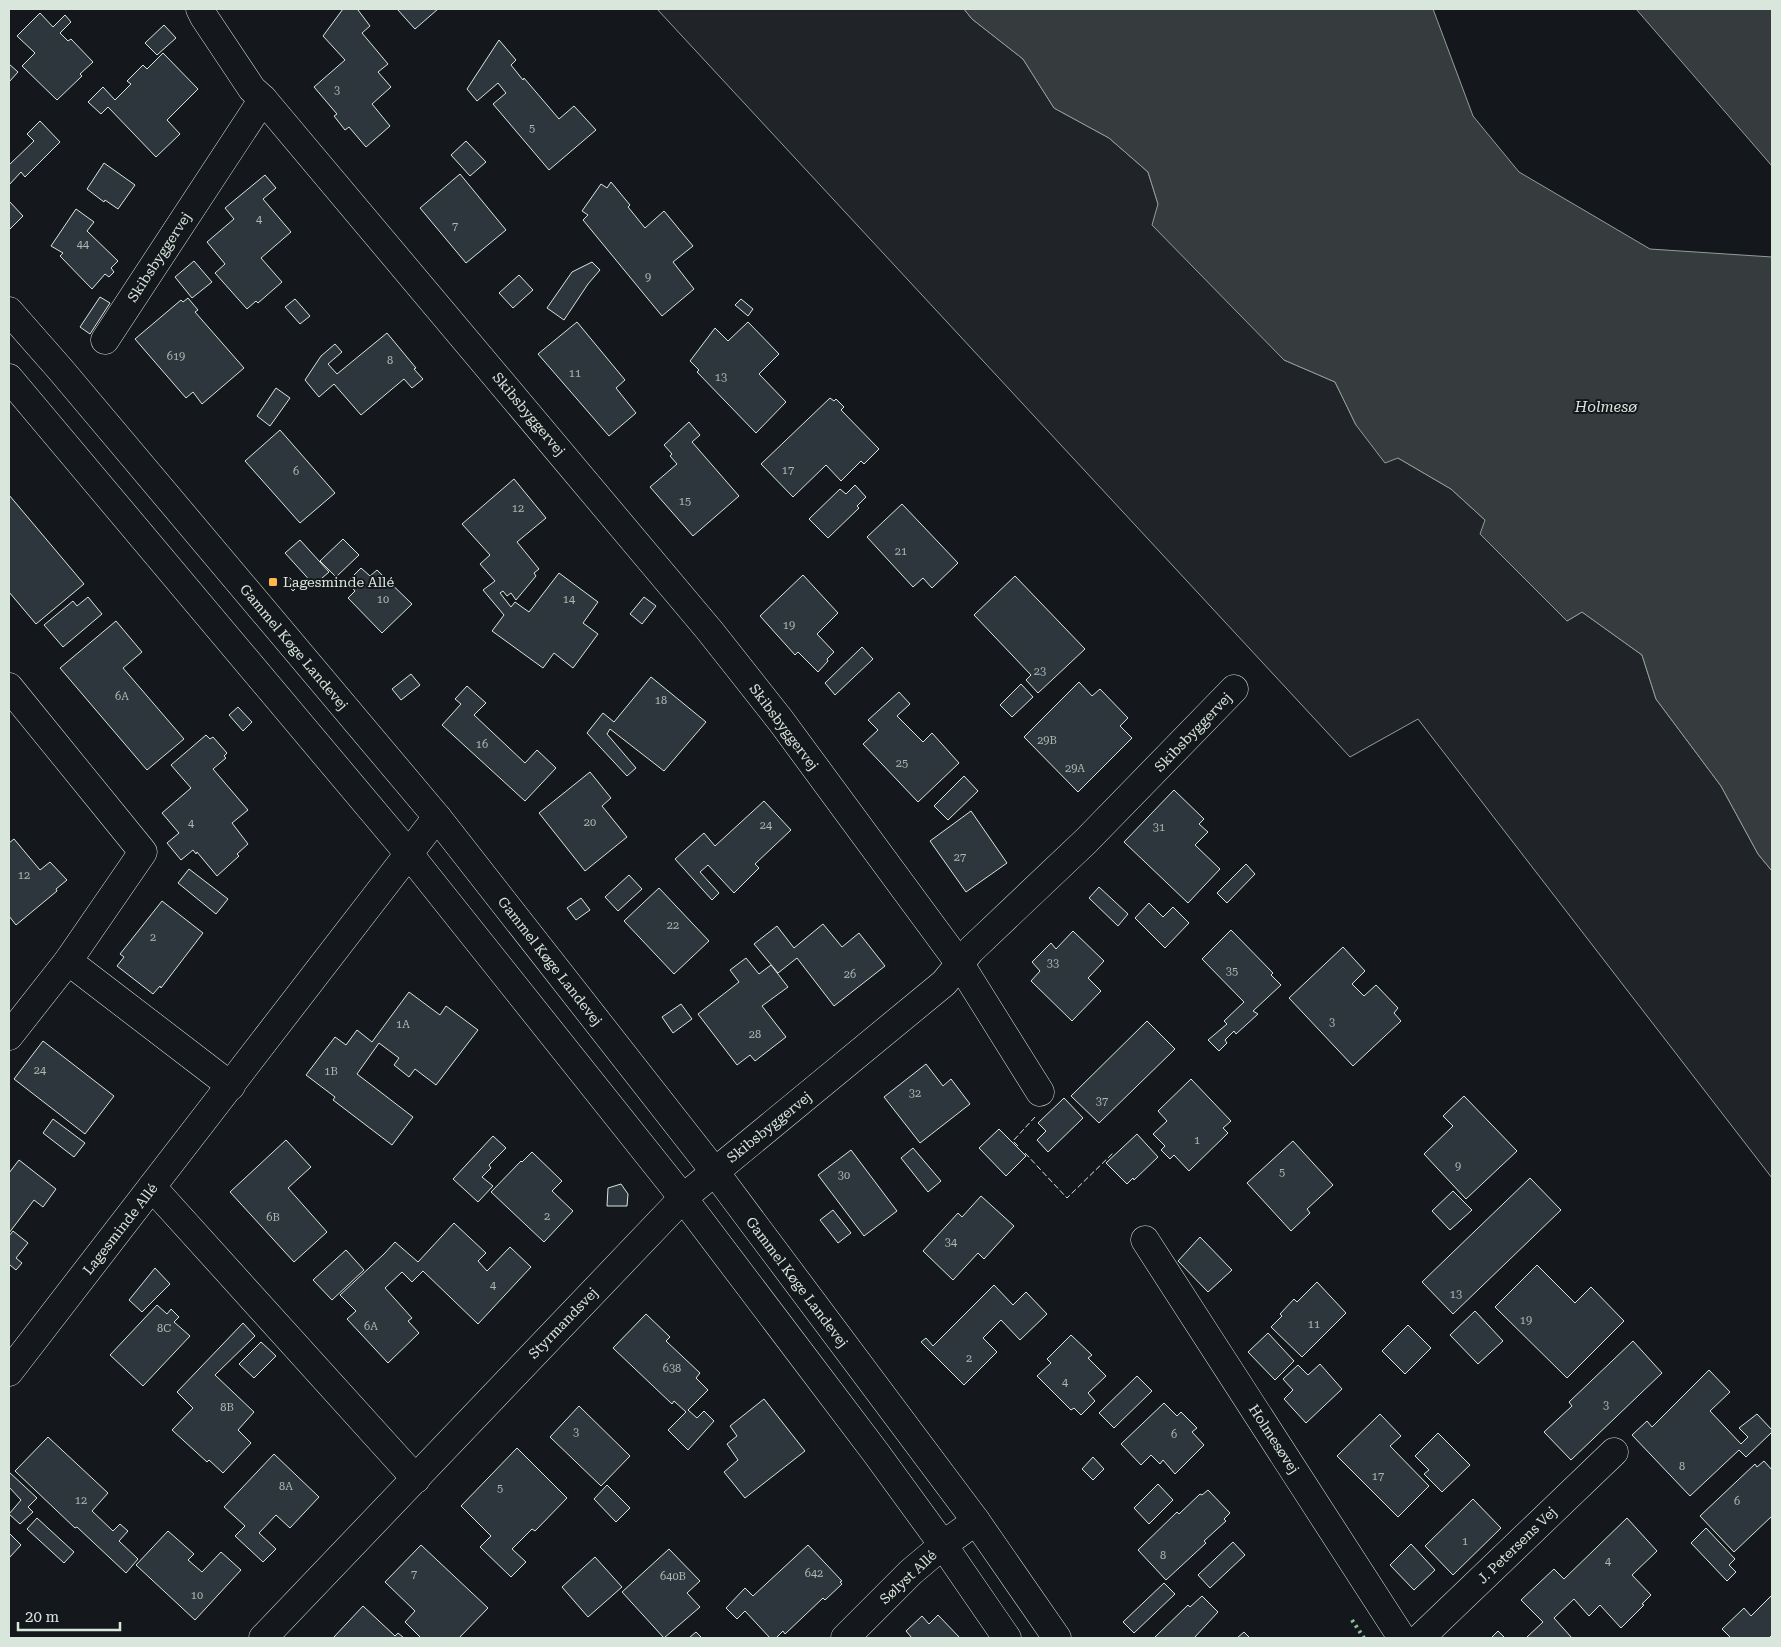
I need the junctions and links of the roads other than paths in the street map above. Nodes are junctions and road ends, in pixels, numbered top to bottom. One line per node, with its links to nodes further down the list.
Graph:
1 (200, 9): 2 (street)
2 (263, 99): 4 (street, Skibsbyggervej); 11 (street, Skibsbyggervej)
3 (9, 311): 8 (street, Gammel Køge Landevej)
4 (105, 340)
5 (9, 378): 9 (street)
6 (9, 686): 10 (street)
7 (1234, 689): 11 (street, Skibsbyggervej)
8 (437, 817): 9 (street, Lagesminde Allé); 15 (street, Gammel Køge Landevej)
9 (409, 854): 13 (street, Lagesminde Allé); 17 (street)
10 (68, 961): 12 (street); 13 (street)
11 (960, 964): 14 (street, Skibsbyggervej); 15 (street, Skibsbyggervej)
12 (9, 1036)
13 (231, 1086): 16 (street, Lagesminde Allé)
14 (1040, 1092)
15 (715, 1172): 17 (street, Styrmandsvej); 22 (street, Gammel Køge Landevej)
16 (152, 1188): 19 (street, Lagesminde Allé); 21 (street)
17 (683, 1198): 21 (street, Styrmandsvej); 23 (street)
18 (1144, 1240): 28 (street, Holmesøvej)
19 (9, 1372)
20 (1614, 1452): 29 (street, J. Petersens Vej)
21 (416, 1479): 24 (street, Styrmandsvej)
22 (976, 1521): 23 (street, Sølyst Allé); 27 (street, Gammel Køge Landevej)
23 (943, 1545): 25 (street, Sølyst Allé); 26 (street)
24 (263, 1638)
25 (845, 1638)
26 (1007, 1638)
27 (1057, 1638)
28 (1402, 1638)
29 (1420, 1638)

